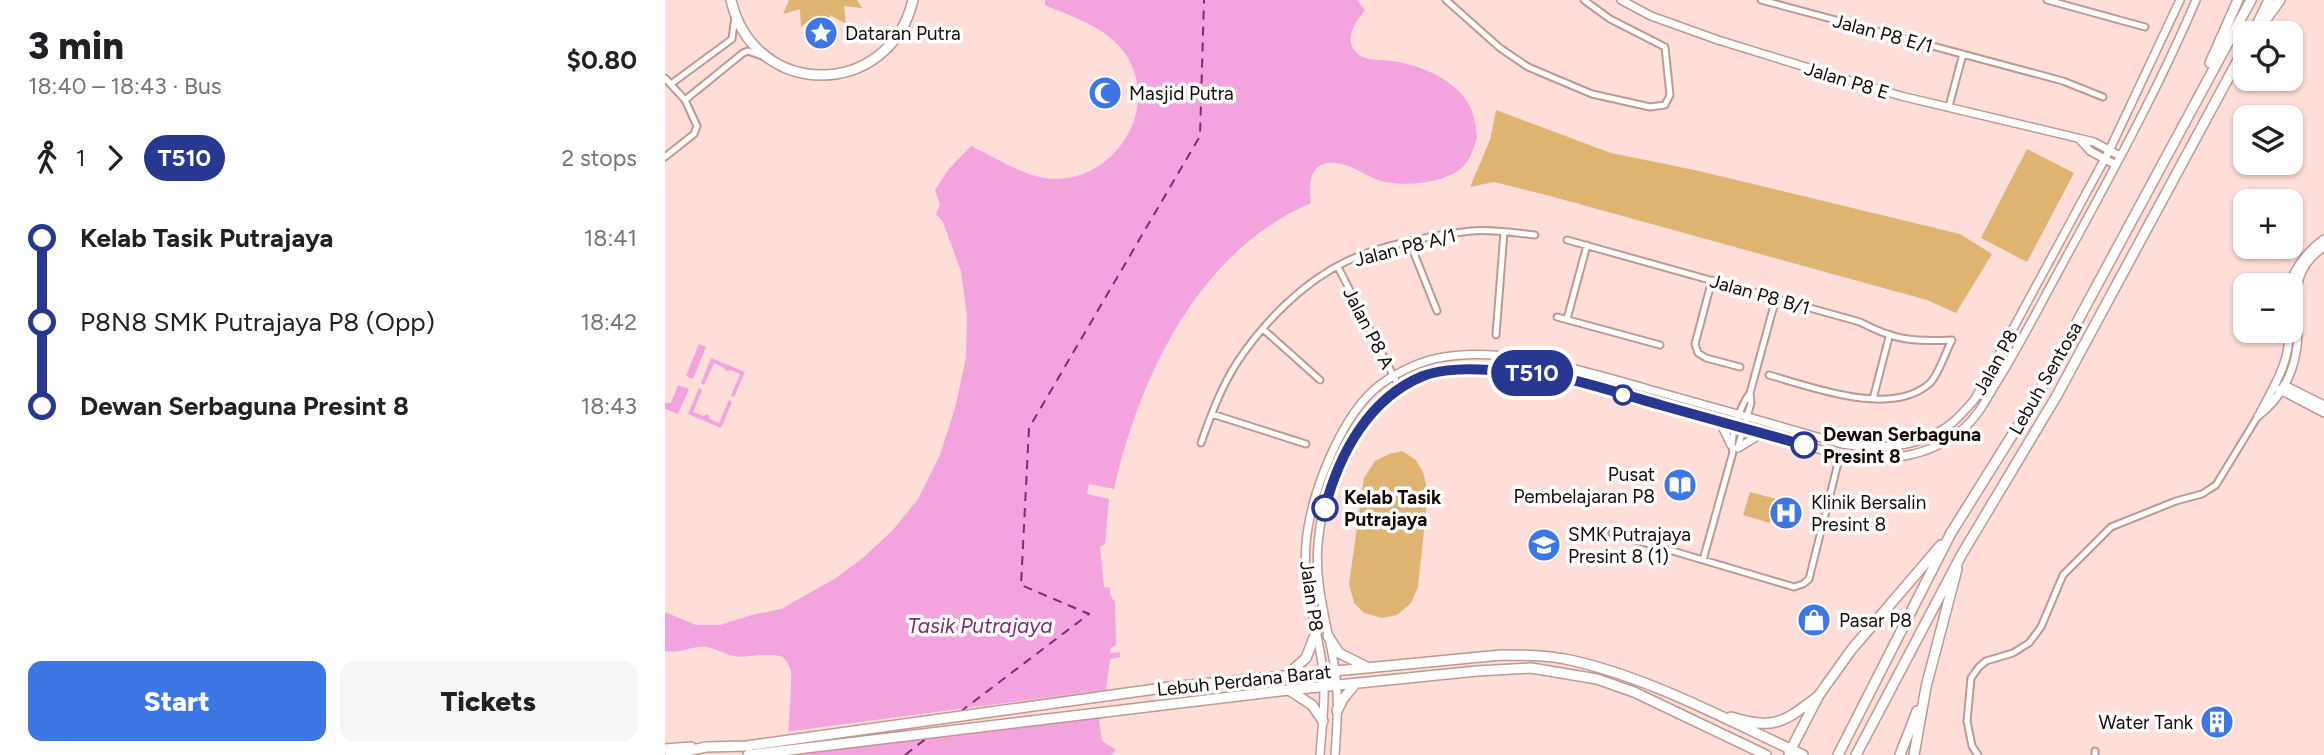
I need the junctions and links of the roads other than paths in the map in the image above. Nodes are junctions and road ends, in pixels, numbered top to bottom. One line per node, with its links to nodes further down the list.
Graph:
1 (731, 0): 16 (main road)
2 (913, 0): 21 (main road)
3 (1447, 0): 4 (street)
4 (1584, 0)
5 (1621, 0): 27 (street, Jalan P8 E)
6 (1761, 0): 20 (street, Jalan P8 E/1)
7 (2047, 0): 15 (street)
8 (2078, 0): 15 (street)
9 (2180, 0): 30 (street, Jalan P8)
10 (2196, 0): 31 (street, Jalan P8)
11 (2238, 0): 28 (main road)
12 (2251, 0): 28 (main road, Lebuh Sentosa)
13 (2269, 0): 17 (main road)
14 (2280, 0): 18 (main road)
15 (2076, 8): 19 (street)
16 (734, 16): 21 (main road); 24 (street)
17 (2259, 21)
18 (2263, 21)
19 (2145, 27)
20 (1963, 54): 25 (street, Jalan P8 E/1); 27 (street)
21 (767, 58): 26 (street)
22 (2233, 71): 76 (main road, Lebuh Sentosa)
23 (665, 78): 24 (street)
24 (671, 84): 26 (street)
25 (2103, 97)
26 (685, 100): 32 (street)
27 (1949, 106): 29 (street, Jalan P8 E)
28 (2186, 119): 75 (main road, Lebuh Sentosa)
29 (2080, 140): 30 (street, Jalan P8 E); 33 (street)
30 (2109, 151): 31 (street, Jalan P8 E); 33 (street, Jalan P8)
31 (2120, 156): 34 (street, Jalan P8)
32 (665, 157)
33 (2105, 159): 34 (street); 65 (street, Jalan P8)
34 (2116, 165): 73 (street, Jalan P8)
35 (1504, 232): 36 (street, Jalan P8 A/1); 39 (street, Jalan P8 A/1); 50 (street)
36 (1535, 235)
37 (2324, 239): 43 (street)
38 (1567, 240): 40 (street, Jalan P8 B/1)
39 (1410, 243): 42 (street, Jalan P8 A/1); 46 (street)
40 (1587, 245): 44 (street, Jalan P8 B/1); 48 (street)
41 (2324, 247): 60 (street)
42 (1338, 267): 49 (street, Jalan P8 A/1); 56 (street, Jalan P8 A)
43 (2294, 273)
44 (1712, 280): 45 (street, Jalan P8 B/1); 54 (street)
45 (1776, 298): 51 (street, Jalan P8 B/1); 65 (street)
46 (1437, 311)
47 (1557, 317): 48 (street)
48 (1567, 319): 53 (street)
49 (1263, 329): 57 (street); 64 (street, Jalan P8 A/1)
50 (1496, 335)
51 (1889, 337): 61 (street); 61 (street, Jalan P8 B/1)
52 (2288, 343): 58 (street)
53 (1660, 345)
54 (1740, 368)
55 (1769, 375): 61 (street)
56 (1394, 377): 59 (street, Jalan P8 A); 65 (street, Jalan P8); 78 (street, Jalan P8)
57 (1320, 380)
58 (2276, 384): 60 (street); 66 (street)
59 (1400, 389): 67 (street, Jalan P8); 79 (street, Jalan P8)
60 (2284, 389): 62 (street); 63 (street); 66 (street)
61 (1873, 399)
62 (2324, 405)
63 (2324, 413)
64 (1212, 414): 70 (street, Jalan P8 A/1); 71 (street)
65 (1744, 415): 68 (street)
66 (2258, 416): 108 (street)
67 (1720, 422): 68 (street, Jalan P8); 72 (street)
68 (1740, 427): 69 (street, Jalan P8); 72 (street)
69 (1762, 433): 72 (street); 73 (street, Jalan P8)
70 (1201, 443)
71 (1306, 444)
72 (1734, 448): 77 (street)
73 (1840, 455): 77 (street)
74 (1612, 533): 77 (street)
75 (1951, 533): 89 (main road); 104 (main road, Lebuh Sentosa)
76 (1962, 554): 87 (main road); 105 (main road, Lebuh Sentosa)
77 (1703, 560)
78 (1317, 630): 82 (street, Jalan P8); 83 (main road)
79 (1328, 636): 80 (main road); 81 (street, Jalan P8)
80 (1366, 667): 81 (main road, Lebuh Perdana Barat); 90 (main road, Lebuh Perdana Barat)
81 (1335, 671): 82 (main road, Lebuh Perdana Barat); 85 (street, Jalan P8)
82 (1323, 672): 83 (main road, Lebuh Perdana Barat); 86 (street, Jalan P8)
83 (1286, 676): 96 (main road, Lebuh Perdana Barat)
84 (1356, 683): 85 (main road, Lebuh Perdana Barat); 91 (main road); 93 (main road, Lebuh Perdana Barat)
85 (1337, 685): 86 (main road, Lebuh Perdana Barat); 91 (street, Jalan P8)
86 (1323, 687): 88 (main road, Lebuh Perdana Barat); 92 (street, Jalan P8)
87 (1926, 687): 106 (main road); 107 (main road)
88 (1289, 690): 92 (main road); 96 (main road, Lebuh Perdana Barat)
89 (1819, 695): 90 (main road); 97 (main road)
90 (1699, 707): 97 (main road, Lebuh Perdana Barat)
91 (1337, 710): 100 (street, Jalan P8)
92 (1323, 721): 99 (street, Jalan P8)
93 (1734, 740): 101 (main road); 102 (main road, Lebuh Perdana Barat)
94 (706, 747): 95 (main road); 96 (main road, Lebuh Perdana Barat); 98 (main road, Lebuh Perdana Barat)
95 (665, 749)
96 (747, 750)
97 (1790, 752): 103 (main road, Lebuh Perdana Barat)
98 (670, 755)
99 (1320, 755)
100 (1335, 755)
101 (1746, 755)
102 (1766, 755)
103 (1802, 755)
104 (1838, 755)
105 (1856, 755)
106 (1900, 755)
107 (1914, 755)
108 (1979, 755)

